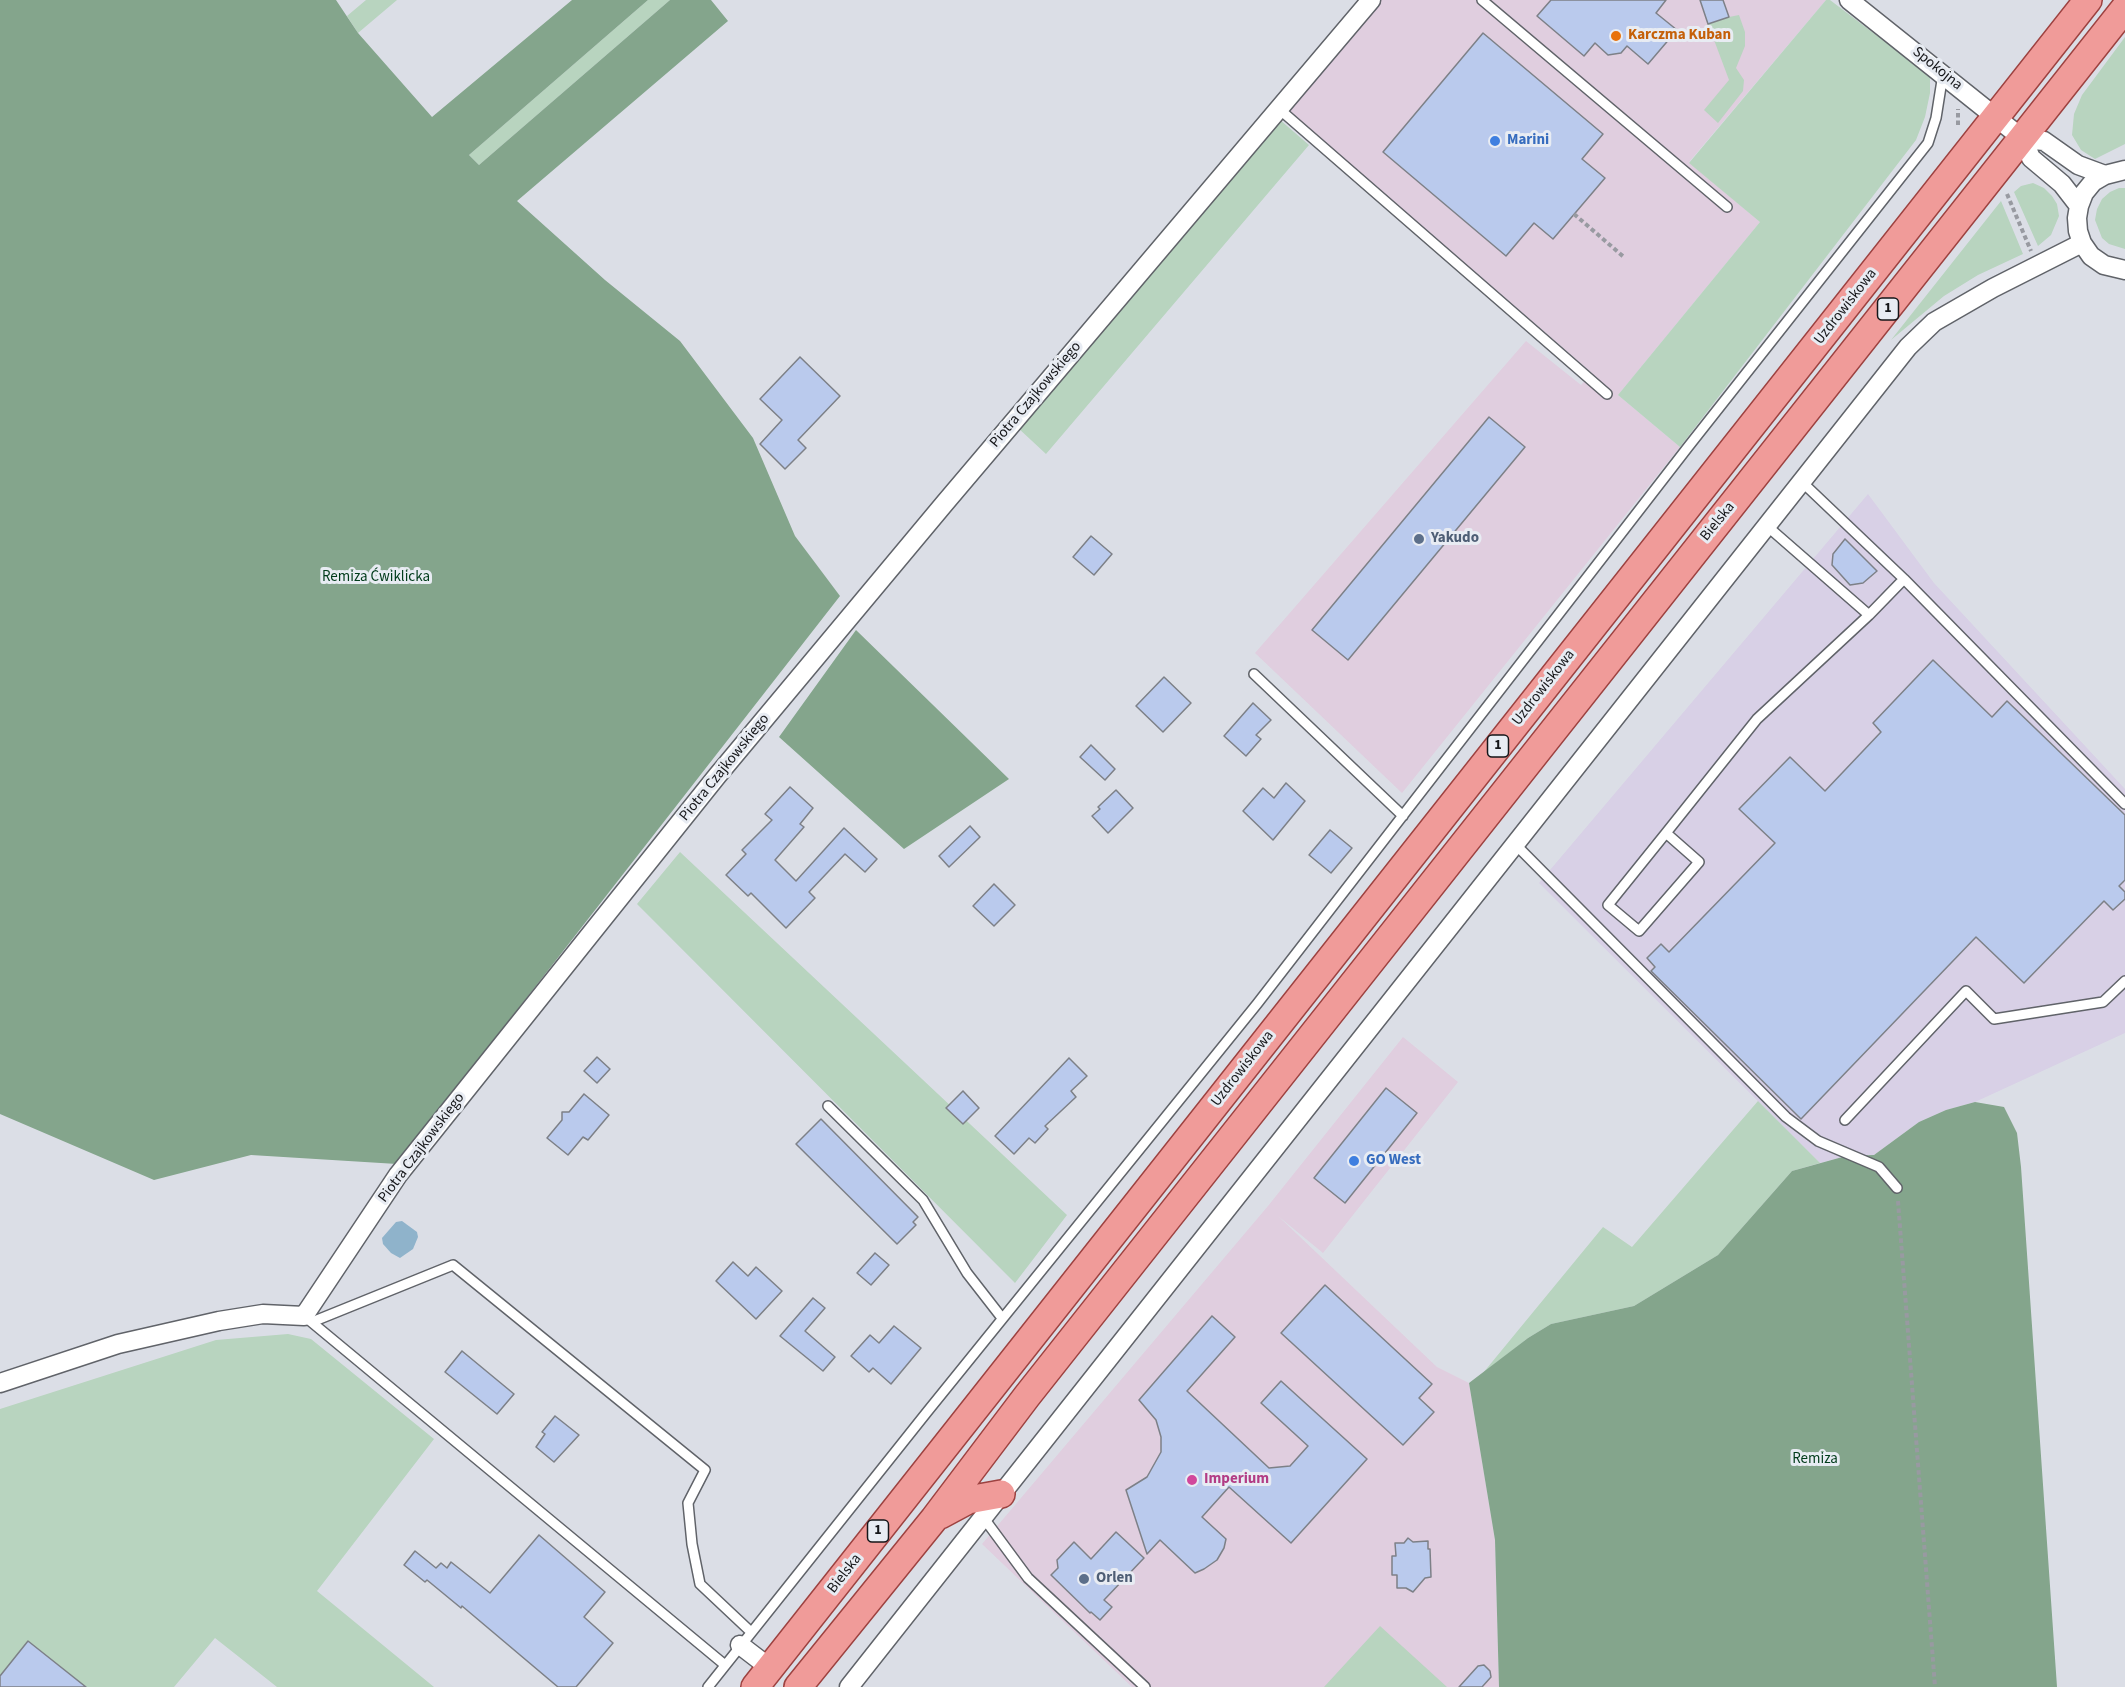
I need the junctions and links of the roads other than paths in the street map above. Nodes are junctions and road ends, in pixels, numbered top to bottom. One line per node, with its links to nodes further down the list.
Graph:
1 (1371, 0): 7 (street, Piotra Czajkowskiego)
2 (1482, 0): 13 (lane)
3 (1849, 0): 6 (street, Spokojna)
4 (2088, 0): 8 (main road, Uzdrowiskowa / 1)
5 (2125, 8): 9 (main road, 1)
6 (1943, 74): 8 (street, Spokojna); 23 (lane)
7 (1278, 108): 16 (lane); 31 (street, Piotra Czajkowskiego)
8 (1996, 117): 9 (street, Spokojna); 32 (main road, Uzdrowiskowa / 1)
9 (2023, 139): 11 (street); 12 (street); 36 (main road, Bielska / 1)
10 (2125, 170): 11 (street)
11 (2105, 175): 12 (street)
12 (2079, 206): 14 (street)
13 (1727, 207)
14 (2082, 243): 15 (street); 17 (street)
15 (2125, 270)
16 (1607, 394)
17 (1802, 482): 18 (street); 19 (lane)
18 (1767, 526): 20 (lane); 25 (street)
19 (1904, 579): 20 (lane); 22 (lane)
20 (1869, 615): 24 (lane)
21 (1254, 674): 23 (lane)
22 (2125, 804)
23 (1403, 816): 30 (lane)
24 (1666, 833): 24 (lane)
25 (1515, 844): 29 (lane); 34 (street)
26 (2125, 981): 28 (lane)
27 (828, 1106): 30 (lane)
28 (1845, 1120)
29 (1897, 1188)
30 (1002, 1318): 37 (lane)
31 (308, 1319): 33 (street); 37 (lane); 38 (lane)
32 (1000, 1376): 39 (main road, Bielska / 1)
33 (0, 1383)
34 (1001, 1494): 35 (street); 36 (main road)
35 (983, 1517): 42 (street); 43 (lane)
36 (934, 1519): 41 (main road, 1)
37 (746, 1638): 38 (lane); 39 (street)
38 (725, 1665): 40 (lane)
39 (763, 1678)
40 (708, 1687)
41 (798, 1687)
42 (849, 1687)
43 (1145, 1687)

